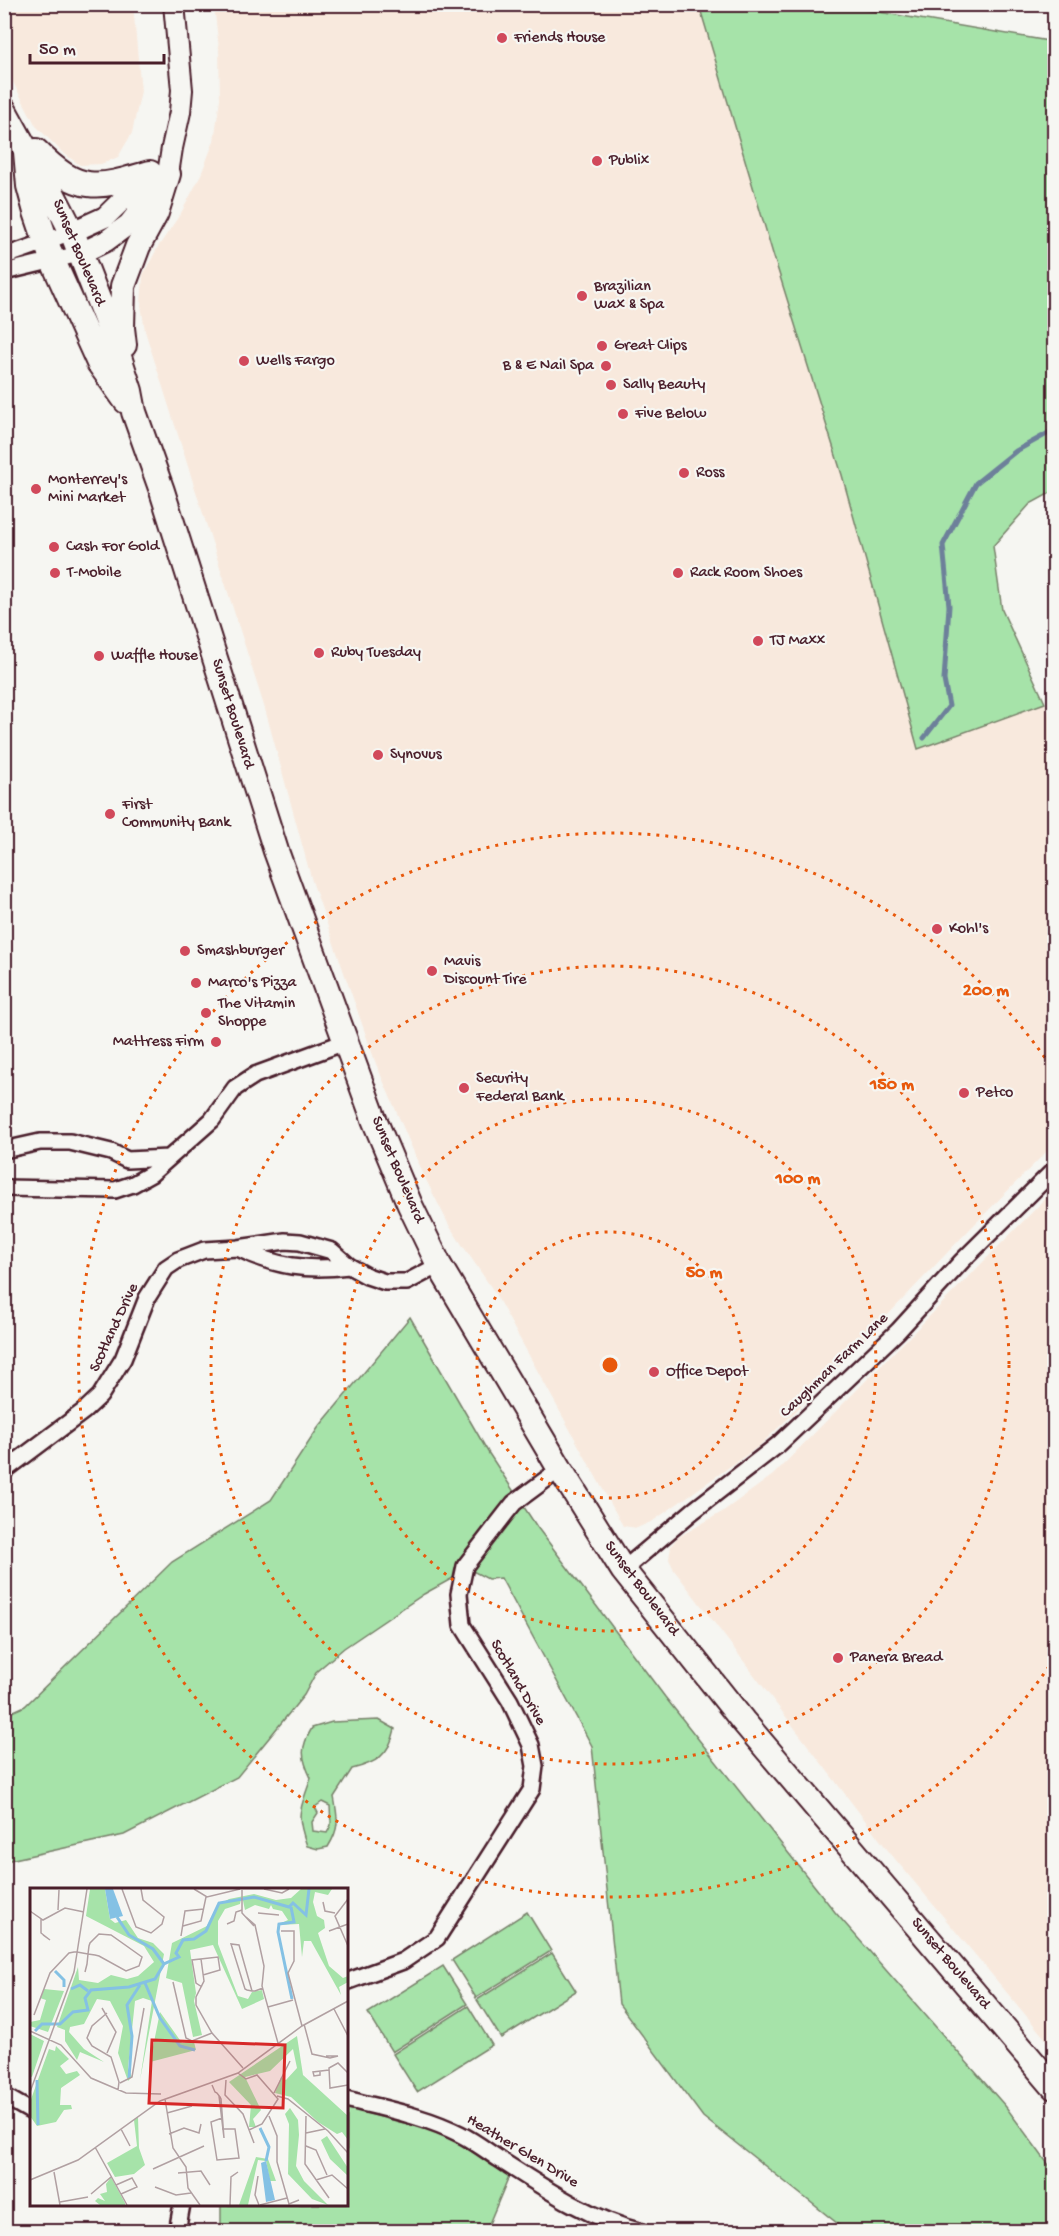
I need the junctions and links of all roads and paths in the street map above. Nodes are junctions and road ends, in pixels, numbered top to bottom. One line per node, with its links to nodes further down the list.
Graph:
1 (174, 4): 4 (street)
2 (4, 110): 3 (main road, Sunset Boulevard)
3 (21, 141): 4 (main road); 5 (main road, Sunset Boulevard); 6 (main road)
4 (159, 174): 5 (street); 9 (main road)
5 (75, 243): 6 (street); 6 (street); 9 (main road, Sunset Boulevard)
6 (49, 250): 7 (street); 8 (street); 9 (main road)
7 (4, 256)
8 (4, 272)
9 (132, 402): 10 (main road, Sunset Boulevard)
10 (345, 1042): 12 (street); 16 (main road, Sunset Boulevard)
11 (4, 1150): 12 (street)
12 (168, 1158): 14 (street)
13 (1054, 1170): 20 (street, Caughman Farm Lane)
14 (4, 1188)
15 (238, 1248): 17 (street, Scotland Drive); 17 (street, Scotland Drive); 19 (street, Scotland Drive)
16 (440, 1265): 17 (street, Scotland Drive); 18 (main road, Sunset Boulevard)
17 (349, 1266)
18 (560, 1469): 20 (main road, Sunset Boulevard); 21 (street, Scotland Drive)
19 (4, 1471)
20 (623, 1570): 22 (main road, Sunset Boulevard)
21 (348, 1981)
22 (1054, 2087)
23 (4, 2096): 25 (street)
24 (348, 2100): 28 (street, Heather Glen Drive)
25 (30, 2111)
26 (182, 2206): 27 (street)
27 (177, 2232)
28 (642, 2232)

